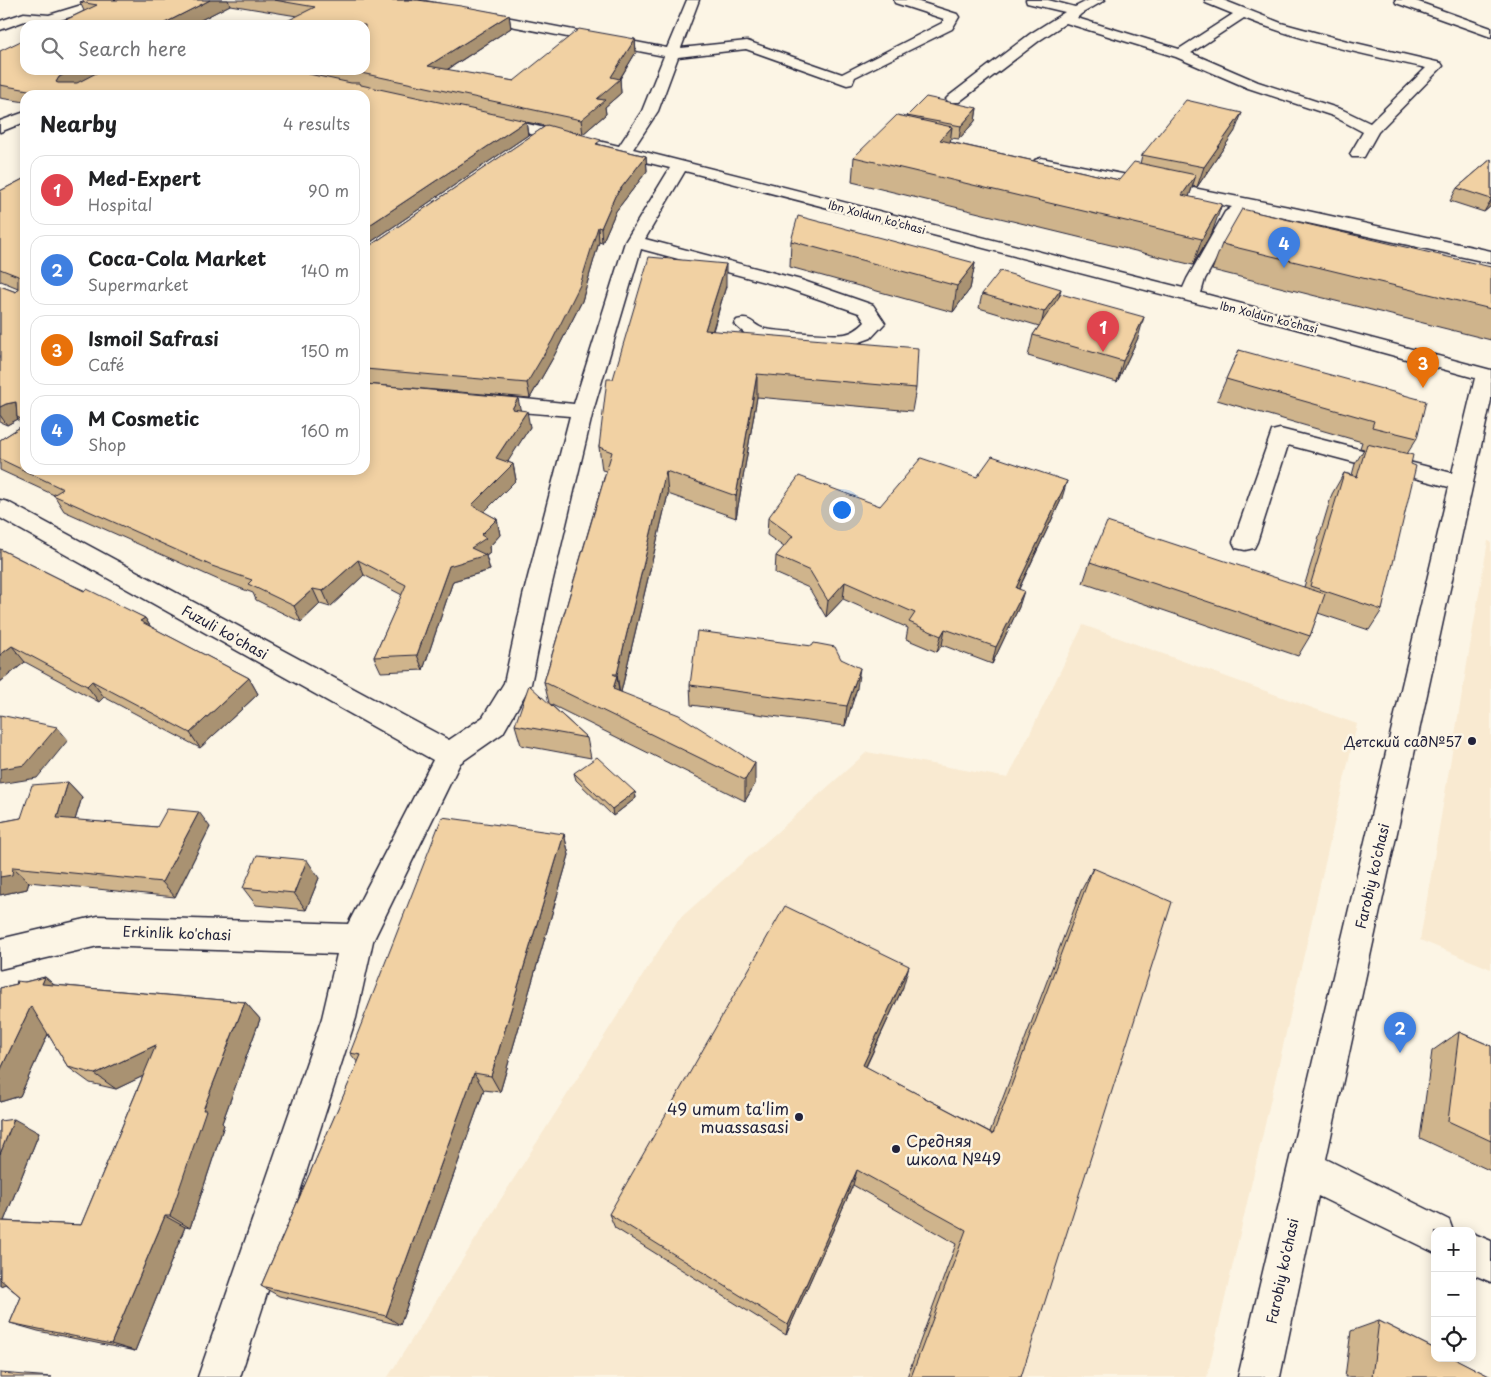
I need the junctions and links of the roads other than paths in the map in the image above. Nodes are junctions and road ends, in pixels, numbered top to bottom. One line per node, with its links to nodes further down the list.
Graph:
1 (112, 0): 11 (street)
2 (398, 0): 15 (street)
3 (693, 0): 15 (street)
4 (900, 0): 15 (street)
5 (1032, 0): 9 (street)
6 (1099, 0): 9 (street)
7 (1211, 0): 10 (street)
8 (1401, 0): 14 (street)
9 (1076, 11): 16 (street); 17 (street)
10 (1242, 12): 16 (street); 21 (street)
11 (50, 19): 12 (street); 13 (street)
12 (54, 20)
13 (0, 26)
14 (1491, 33)
15 (672, 54): 24 (street)
16 (1181, 54): 21 (street)
17 (954, 99)
18 (470, 116): 22 (street, Ibn Xoldun ko'chasi)
19 (20, 119): 20 (street)
20 (0, 126)
21 (1372, 130): 25 (street)
22 (546, 132): 23 (street); 24 (street, Ibn Xoldun ko'chasi)
23 (530, 144)
24 (623, 152): 27 (street, Ibn Xoldun ko'chasi)
25 (1358, 154)
26 (1024, 160): 28 (street)
27 (680, 165): 29 (street); 31 (street, Ibn Xoldun ko'chasi)
28 (1250, 205): 30 (street); 31 (street)
29 (634, 242): 32 (street); 35 (street)
30 (1491, 257)
31 (1190, 296): 33 (street, Ibn Xoldun ko'chasi)
32 (744, 324)
33 (1489, 375): 36 (street, Farobiy ko'chasi)
34 (464, 400): 35 (street)
35 (582, 411): 39 (street)
36 (1462, 484): 38 (street); 42 (street, Farobiy ko'chasi)
37 (0, 508): 39 (street, Fuzuli ko'chasi)
38 (1246, 542)
39 (450, 755): 40 (street)
40 (357, 939): 41 (street, Erkinlik ko'chasi); 46 (street)
41 (0, 954)
42 (1304, 1169): 43 (street); 47 (street, Farobiy ko'chasi)
43 (1431, 1232)
44 (1476, 1255): 45 (street)
45 (1491, 1262)
46 (219, 1377)
47 (1259, 1377)

